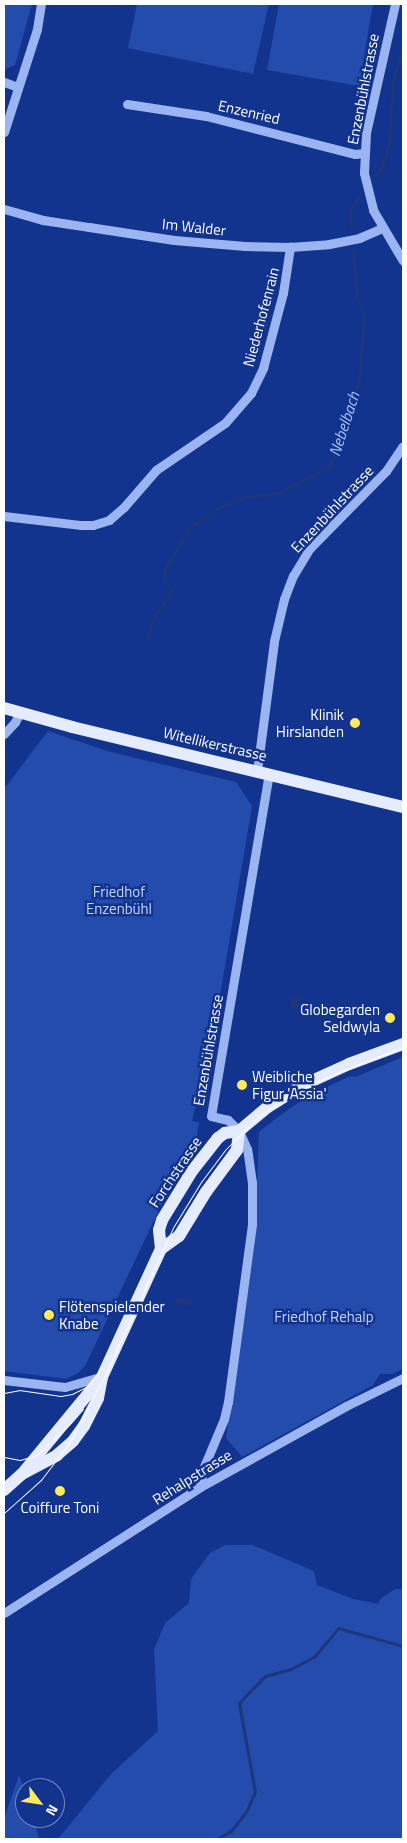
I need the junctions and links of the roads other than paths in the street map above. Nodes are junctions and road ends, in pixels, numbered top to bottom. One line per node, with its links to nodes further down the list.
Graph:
1 (42, 4): 4 (street)
2 (395, 4): 7 (street, Enzenbühlstrasse)
3 (4, 82): 4 (street)
4 (18, 87): 6 (street)
5 (127, 104): 7 (street, Enzenried)
6 (4, 132)
7 (364, 153): 9 (street, Enzenbühlstrasse)
8 (4, 209): 10 (street, Im Walder)
9 (382, 228): 10 (street, Im Walder); 11 (street, Enzenbühlstrasse)
10 (290, 247): 13 (street, Niederhofenrain)
11 (403, 262)
12 (403, 446): 17 (street, Enzenbühlstrasse)
13 (4, 516)
14 (4, 708): 15 (main road, Witellikerstrasse)
15 (19, 714): 16 (street); 17 (main road, Witellikerstrasse)
16 (4, 734)
17 (263, 772): 18 (main road, Witellikerstrasse); 20 (street, Enzenbühlstrasse)
18 (403, 806)
19 (403, 1044): 20 (main road, Forchstrasse)
20 (239, 1131): 21 (main road, Forchstrasse); 21 (main road, Forchstrasse); 26 (street)
21 (161, 1249): 22 (main road, Forchstrasse)
22 (102, 1377): 24 (street); 25 (main road, Forchstrasse); 25 (main road, Forchstrasse)
23 (403, 1378): 26 (street, Rehalpstrasse)
24 (4, 1380)
25 (22, 1474): 27 (main road, Forchstrasse)
26 (200, 1487): 28 (street, Rehalpstrasse)
27 (4, 1490)
28 (4, 1613)

